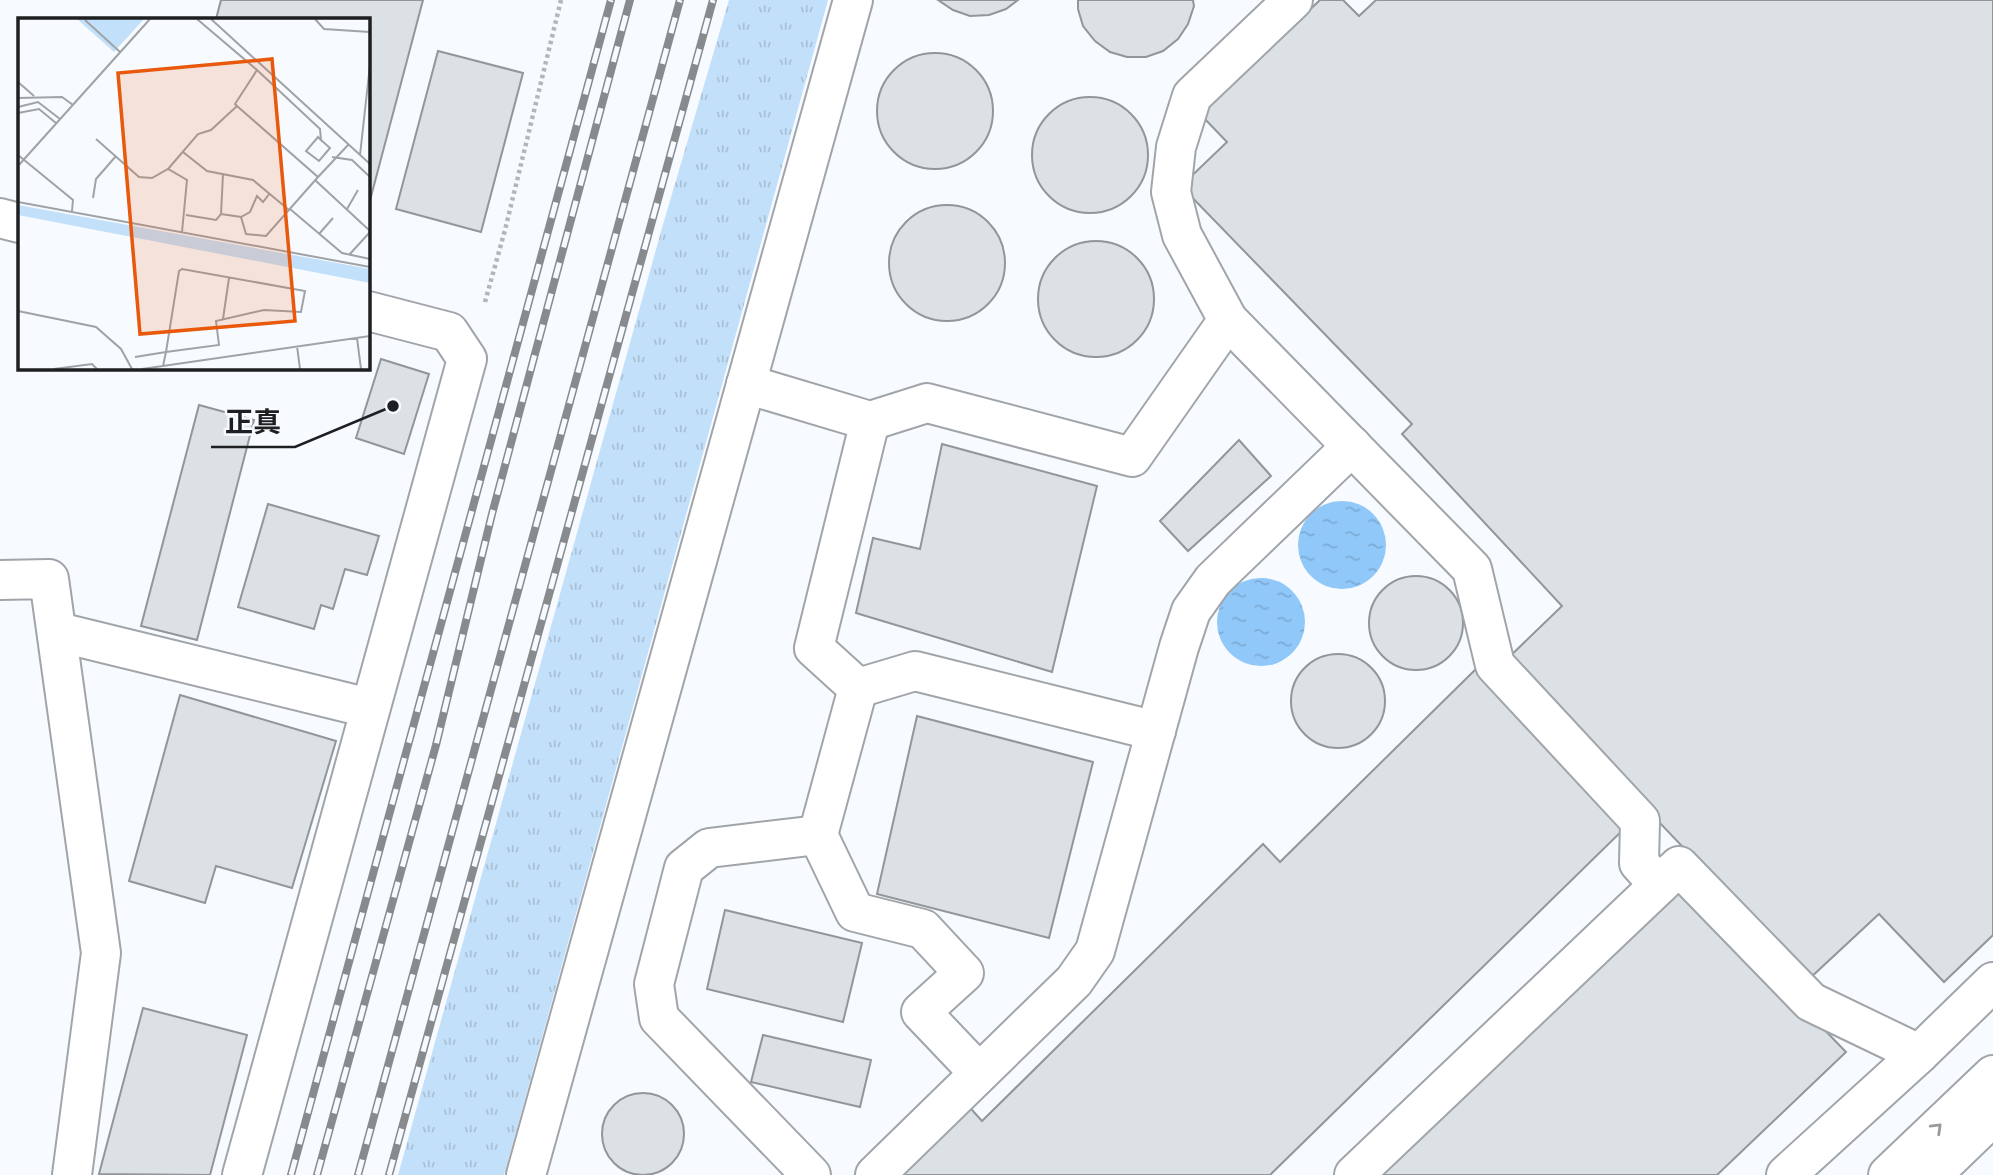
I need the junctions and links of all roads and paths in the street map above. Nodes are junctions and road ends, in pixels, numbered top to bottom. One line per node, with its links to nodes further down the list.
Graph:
1 (561, 0): 6 (path)
2 (853, 0): 9 (street)
3 (1293, 0): 8 (street)
4 (0, 218): 5 (street)
5 (18, 223)
6 (485, 302)
7 (369, 311): 15 (street)
8 (1228, 320): 10 (street); 11 (street)
9 (746, 384): 10 (street); 26 (street)
10 (870, 421): 14 (street)
11 (1352, 446): 16 (street); 18 (street)
12 (0, 580): 13 (street)
13 (58, 632): 15 (street); 24 (street)
14 (858, 688): 16 (street); 17 (street)
15 (369, 708): 25 (street)
16 (1156, 731): 21 (street)
17 (818, 835): 21 (street); 27 (street)
18 (1659, 885): 20 (street); 29 (street)
19 (1993, 982): 20 (street)
20 (1919, 1054): 30 (street)
21 (979, 1073): 28 (street)
22 (1993, 1075): 31 (street, one-way to 22)
23 (1993, 1116): 32 (street)
24 (72, 1175)
25 (242, 1175)
26 (526, 1175)
27 (811, 1175)
28 (874, 1175)
29 (1354, 1175)
30 (1786, 1175)
31 (1888, 1175)
32 (1932, 1175)

